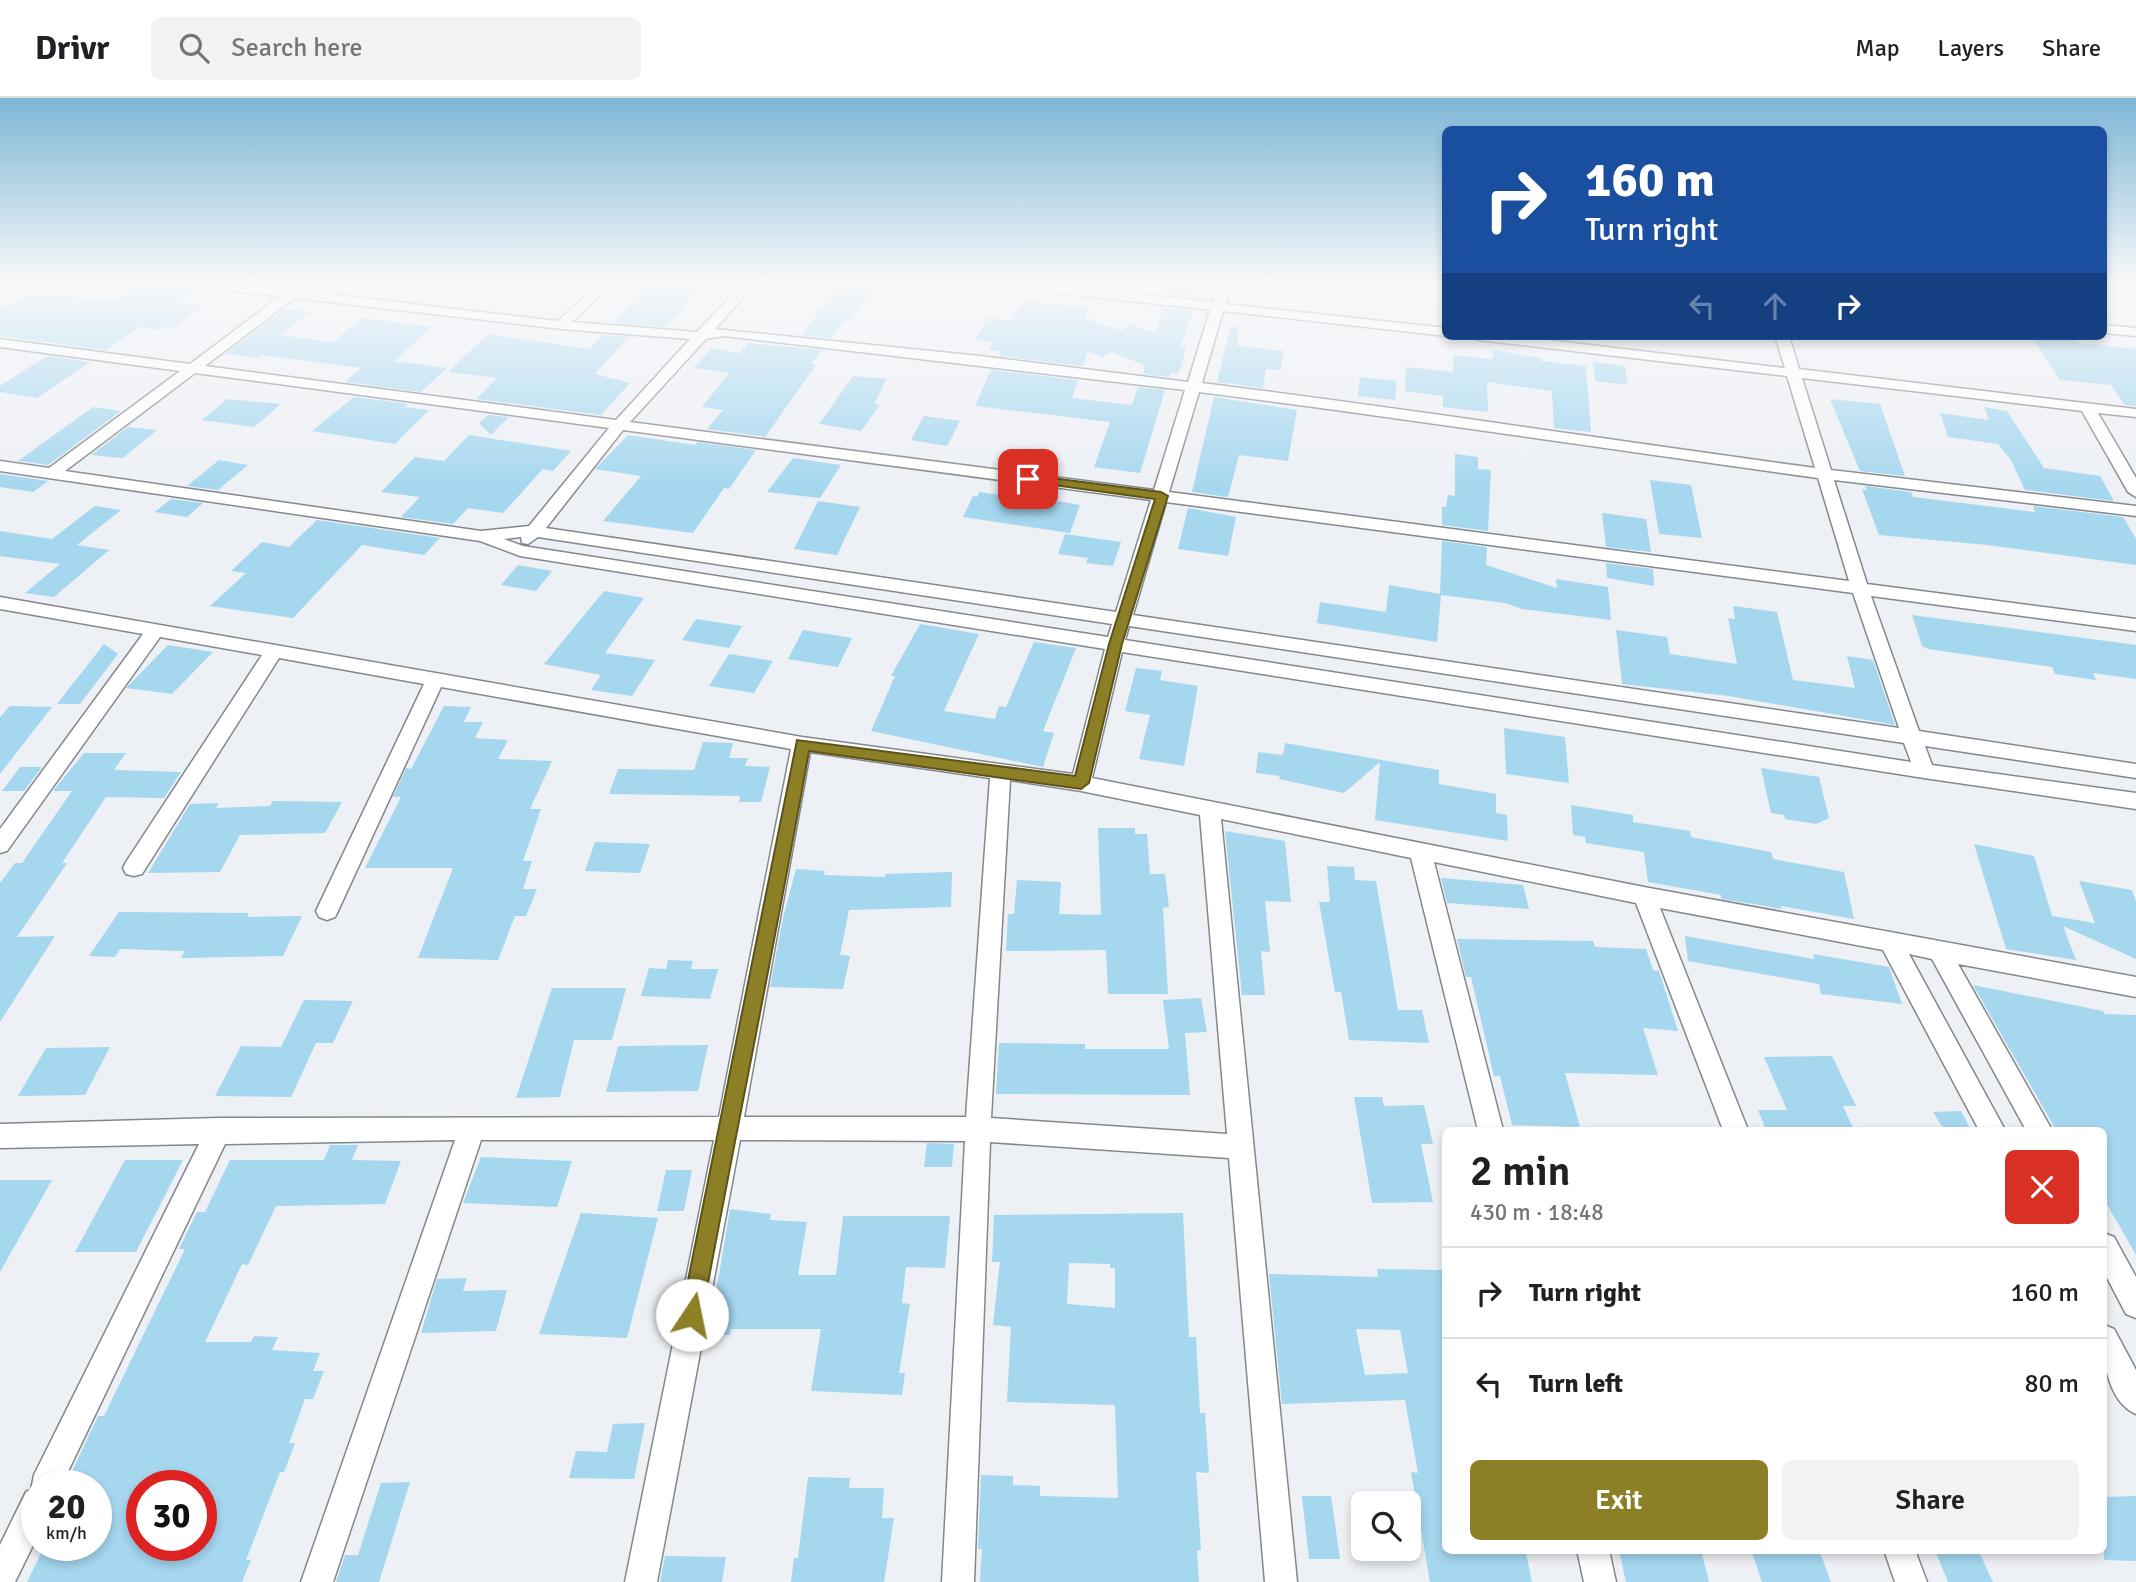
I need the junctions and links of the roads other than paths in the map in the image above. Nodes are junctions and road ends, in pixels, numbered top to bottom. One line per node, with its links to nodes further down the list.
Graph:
1 (76, 353): 8 (street)
2 (214, 353): 8 (street)
3 (683, 353): 13 (street)
4 (906, 353): 10 (street)
5 (1205, 353): 10 (street)
6 (1621, 353): 9 (street)
7 (1787, 353): 9 (street)
8 (193, 369): 13 (street); 15 (street)
9 (1794, 374): 11 (street); 16 (street)
10 (1196, 387): 16 (street); 18 (street)
11 (2087, 407): 12 (street); 17 (street)
12 (2136, 413)
13 (619, 425): 18 (street); 20 (street)
14 (0, 466): 15 (street)
15 (51, 474): 21 (street)
16 (1825, 474): 19 (street); 23 (street)
17 (2136, 492)
18 (1161, 496): 23 (street); 25 (street)
19 (2136, 511)
20 (533, 531): 21 (street); 22 (street); 25 (street)
21 (481, 536): 22 (street)
22 (520, 551): 28 (street)
23 (1860, 588): 26 (street); 31 (street)
24 (0, 603): 27 (street)
25 (1123, 619): 28 (street); 31 (street)
26 (2136, 625)
27 (155, 631): 29 (street); 39 (street)
28 (1115, 644): 33 (street); 36 (street)
29 (274, 652): 30 (street); 41 (street)
30 (435, 680): 32 (street); 43 (street)
31 (1911, 737): 33 (street); 34 (street)
32 (802, 744): 35 (street); 47 (street)
33 (1924, 771): 37 (street)
34 (2136, 771)
35 (1000, 774): 36 (street); 53 (street)
36 (1081, 783): 38 (street)
37 (2136, 801)
38 (1210, 809): 40 (street); 56 (street)
39 (0, 845)
40 (1420, 850): 42 (street); 48 (street)
41 (134, 868)
42 (1644, 896): 44 (street); 49 (street)
43 (327, 911)
44 (1891, 943): 45 (street); 50 (street)
45 (1940, 953): 46 (street); 51 (street)
46 (2136, 987)
47 (727, 1127): 52 (street); 53 (street); 67 (street)
48 (1489, 1127)
49 (1734, 1127)
50 (1990, 1127)
51 (2037, 1127)
52 (472, 1128): 54 (street); 66 (street)
53 (978, 1129): 56 (street); 68 (street)
54 (219, 1130): 55 (street); 61 (street)
55 (0, 1136)
56 (1240, 1147): 69 (street)
57 (2107, 1251): 58 (street)
58 (2136, 1304)
59 (2107, 1345): 60 (street)
60 (2136, 1399)
61 (54, 1470)
62 (21, 1536): 65 (street)
63 (1594, 1554): 70 (street)
64 (1900, 1554): 71 (street)
65 (0, 1579)
66 (317, 1582)
67 (641, 1582)
68 (958, 1582)
69 (1281, 1582)
70 (1601, 1582)
71 (1911, 1582)

